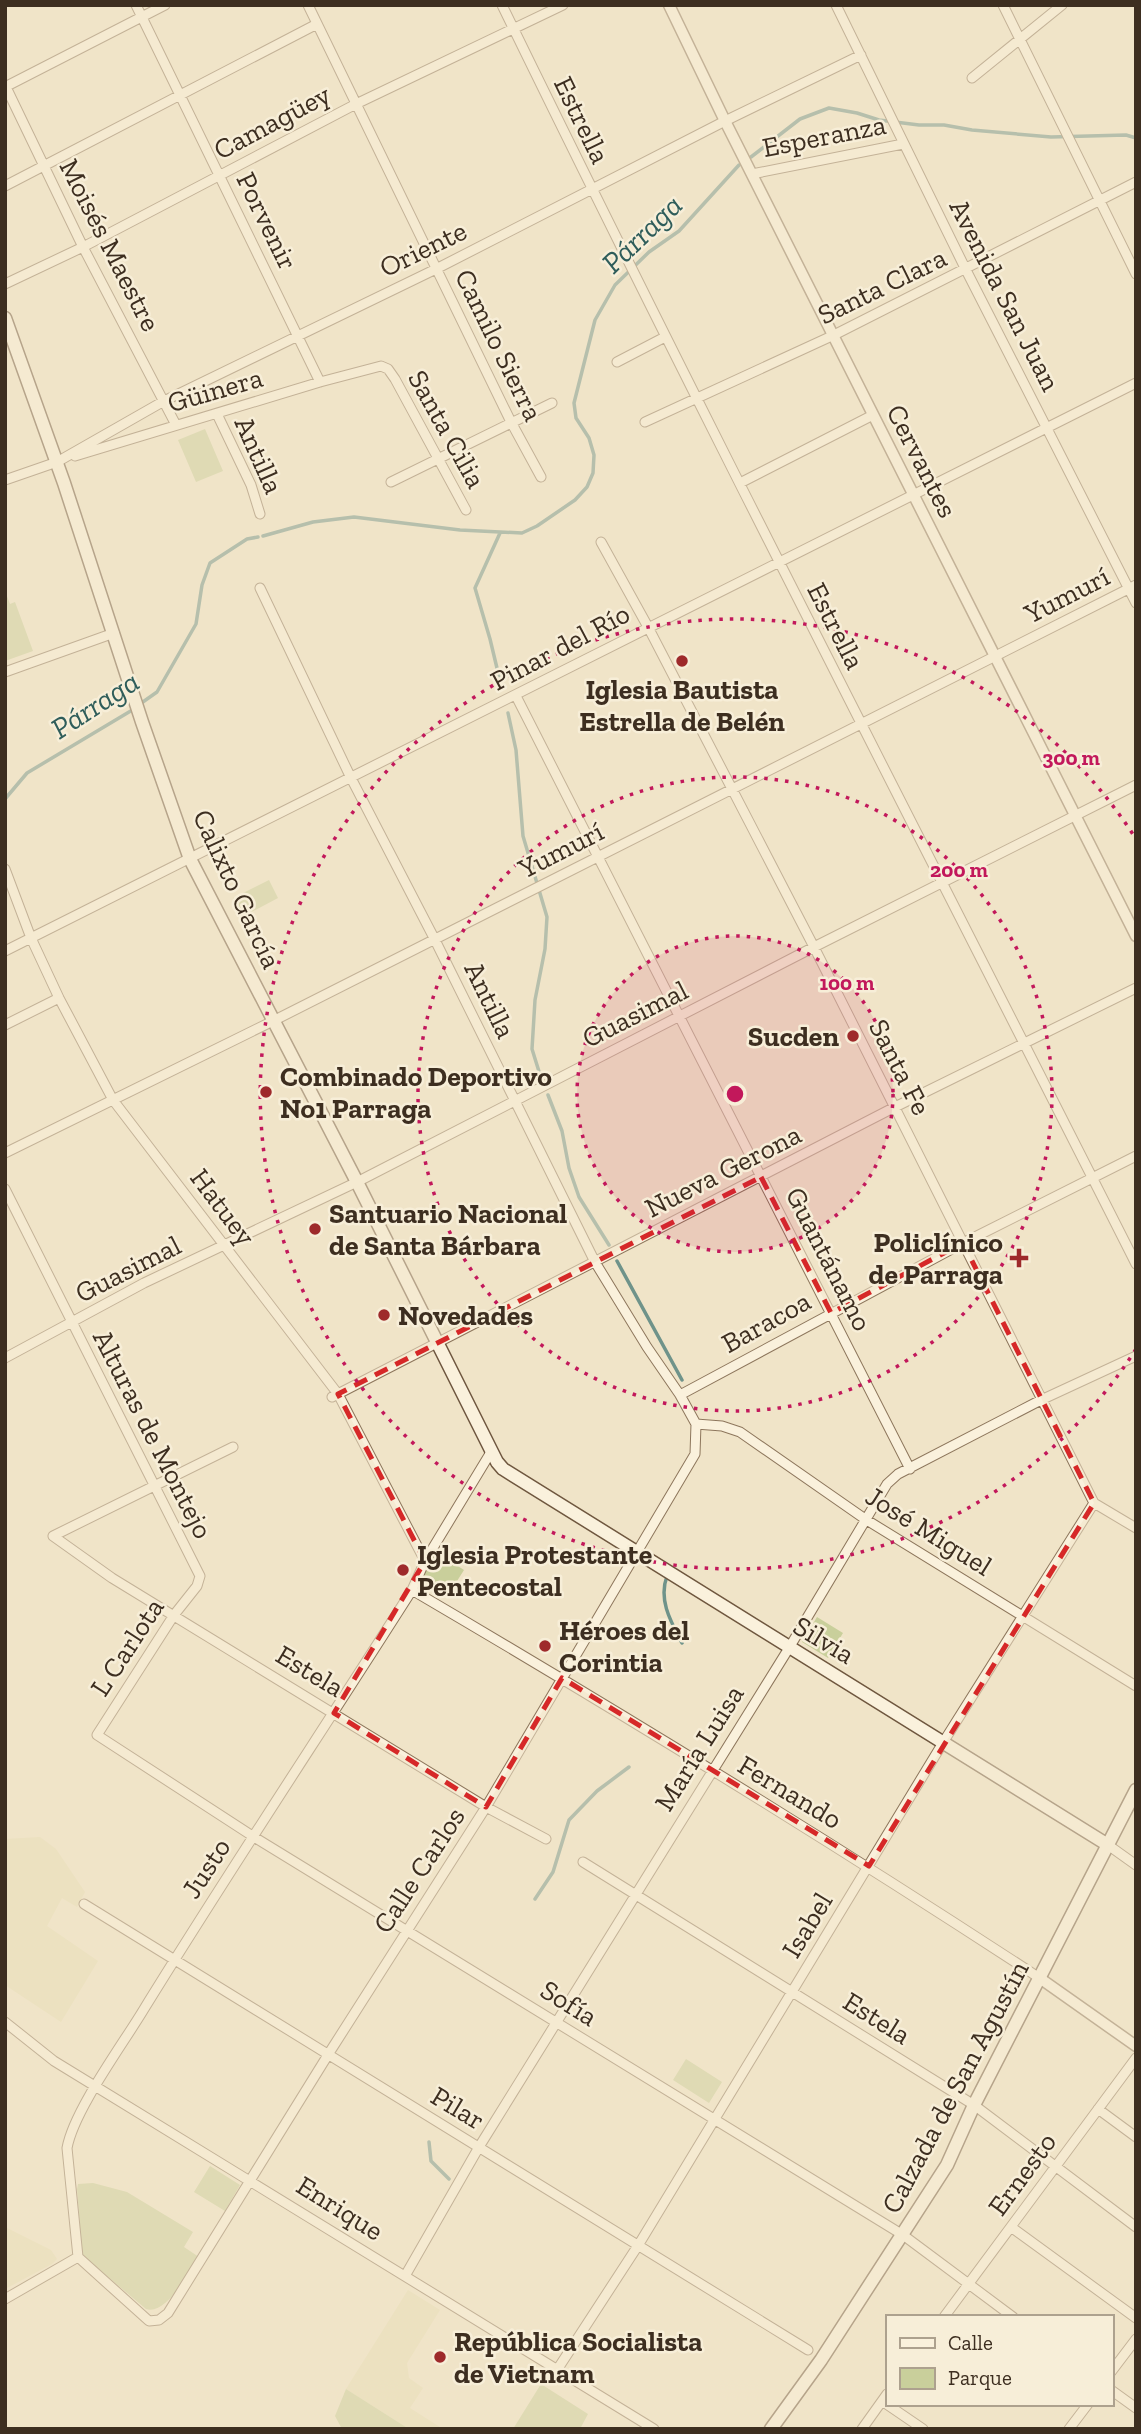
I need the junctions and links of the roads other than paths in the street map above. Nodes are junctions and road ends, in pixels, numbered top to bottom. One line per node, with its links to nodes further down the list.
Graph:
1 (136, 5): 10 (street, Porvenir)
2 (165, 5): 10 (street)
3 (308, 5): 11 (street, Camilo Sierra)
4 (502, 5): 12 (street, Estrella)
5 (563, 5): 12 (street, Camagüey)
6 (669, 5): 19 (street, Cervantes)
7 (836, 5): 14 (street, Avenida San Juan)
8 (1003, 5): 13 (street)
9 (1062, 5): 13 (street)
10 (142, 18): 16 (street); 17 (street, Porvenir)
11 (317, 24): 17 (street); 18 (street, Camilo Sierra)
12 (514, 30): 18 (street, Camagüey); 26 (street, Estrella)
13 (1020, 39): 15 (street); 27 (street)
14 (861, 55): 19 (street, Oriente); 20 (street, Avenida San Juan)
15 (972, 78)
16 (6, 86): 21 (street, Moisés Maestre)
17 (178, 95): 21 (street); 23 (street, Porvenir)
18 (356, 104): 23 (street, Camagüey); 29 (street, Camilo Sierra)
19 (725, 121): 22 (street, Cervantes); 26 (street, Oriente)
20 (903, 144): 22 (street, Esperanza); 30 (street, Avenida San Juan)
21 (44, 166): 25 (street); 28 (street, Moisés Maestre)
22 (751, 170): 34 (street, Cervantes)
23 (219, 176): 28 (street, Camagüey); 35 (street, Porvenir)
24 (1136, 182): 27 (street, Santa Clara)
25 (5, 186)
26 (591, 190): 29 (street, Oriente); 36 (street, Estrella)
27 (1099, 201): 30 (street, Santa Clara); 31 (street)
28 (83, 247): 32 (street, Camagüey); 42 (street, Moisés Maestre)
29 (436, 269): 35 (street, Oriente); 46 (street, Camilo Sierra)
30 (966, 270): 34 (street, Santa Clara); 49 (street, Avenida San Juan)
31 (1136, 274)
32 (5, 284)
33 (5, 318): 51 (main road, Calixto García)
34 (834, 335): 41 (street, Santa Clara); 45 (street, Cervantes)
35 (298, 336): 39 (street, Porvenir); 42 (street, Oriente)
36 (666, 337): 37 (street); 41 (street, Estrella)
37 (617, 362)
38 (388, 369): 39 (street, Güinera); 50 (street, Santa Cilia)
39 (320, 382): 44 (street, Güinera)
40 (1136, 383): 49 (street, Pinar del Río)
41 (697, 399): 47 (street, Santa Clara); 55 (street, Estrella)
42 (164, 401): 48 (street, Moisés Maestre); 51 (street, Oriente)
43 (552, 403): 46 (street)
44 (216, 414): 48 (street, Güinera); 58 (street, Antilla)
45 (873, 415): 55 (street); 56 (street, Cervantes)
46 (511, 422): 50 (street); 52 (street, Camilo Sierra)
47 (645, 422)
48 (176, 425): 51 (street, Güinera)
49 (1046, 427): 56 (street, Pinar del Río); 61 (street, Avenida San Juan)
50 (437, 459): 54 (street); 57 (street, Santa Cilia)
51 (57, 462): 53 (street, Oriente); 65 (main road, Calixto García)
52 (541, 477)
53 (5, 480)
54 (391, 482)
55 (740, 483): 60 (street, Estrella)
56 (913, 494): 60 (street, Pinar del Río); 66 (street, Cervantes)
57 (467, 510)
58 (260, 514)
59 (601, 542): 64 (street, Santa Fe)
60 (778, 563): 64 (street, Pinar del Río); 69 (street, Estrella)
61 (1132, 587): 63 (street, Avenida San Juan); 66 (street, Yumurí)
62 (260, 588): 70 (street, Antilla)
63 (1136, 603)
64 (649, 627): 68 (street, Pinar del Río); 72 (street, Santa Fe)
65 (114, 633): 67 (street); 75 (main road, Calixto García)
66 (997, 657): 69 (street, Yumurí); 73 (street, Cervantes)
67 (5, 672)
68 (516, 696): 70 (street, Pinar del Río); 74 (street, Guantánamo)
69 (861, 724): 72 (street, Yumurí); 77 (street, Estrella)
70 (351, 778): 75 (street, Pinar del Río); 80 (street, Antilla)
71 (1136, 785): 73 (street, Guasimal)
72 (732, 789): 74 (street, Yumurí); 81 (street, Santa Fe)
73 (1076, 815): 77 (street, Guasimal); 78 (street, Cervantes)
74 (599, 857): 80 (street, Yumurí); 85 (street, Guantánamo)
75 (190, 859): 79 (street, Pinar del Río); 86 (main road, Calixto García)
76 (5, 869): 79 (street, Hatuey)
77 (943, 883): 81 (street, Guasimal); 88 (street, Estrella)
78 (1136, 936)
79 (31, 938): 82 (street, Pinar del Río); 84 (street, Hatuey)
80 (434, 938): 86 (street, Yumurí); 90 (street, Antilla)
81 (814, 947): 85 (street, Guasimal); 91 (street, Santa Fe)
82 (5, 951)
83 (1136, 988): 88 (street, Nueva Gerona)
84 (59, 998): 87 (street); 89 (street, Hatuey)
85 (679, 1016): 90 (street, Guasimal); 94 (street, Guantánamo)
86 (273, 1021): 89 (street, Yumurí); 96 (main road, Calixto García)
87 (5, 1025)
88 (1024, 1043): 91 (street, Nueva Gerona); 95 (street, Estrella)
89 (113, 1100): 92 (street, Yumurí); 99 (street, Hatuey)
90 (514, 1101): 96 (street, Guasimal); 100 (street, Antilla)
91 (895, 1107): 94 (street, Nueva Gerona); 98 (street, Santa Fe)
92 (5, 1153)
93 (1136, 1156): 95 (street, Baracoa)
94 (761, 1177): 100 (street, Nueva Gerona); 102 (street, Guantánamo)
95 (1092, 1178): 98 (street, Baracoa); 101 (street, Estrella)
96 (357, 1182): 99 (street, Guasimal); 104 (main road, Calixto García)
97 (5, 1189): 103 (street, Alturas de Montejo)
98 (963, 1242): 102 (street, Baracoa); 109 (street, Santa Fe)
99 (223, 1246): 103 (street, Guasimal); 107 (street, Hatuey)
100 (595, 1262): 104 (street, Nueva Gerona); 108 (street, Antilla)
101 (1136, 1264)
102 (831, 1313): 108 (street, Baracoa); 113 (street, Guantánamo)
103 (72, 1324): 106 (street, Guasimal); 114 (street, Alturas de Montejo)
104 (438, 1342): 107 (street, Nueva Gerona); 112 (main road, Calixto García)
105 (1136, 1356): 109 (street, María Luisa)
106 (5, 1359)
107 (335, 1395): 119 (street, Hatuey)
108 (680, 1395): 110 (street, Antilla)
109 (1041, 1400): 113 (street, María Luisa); 115 (street, Santa Fe)
110 (695, 1424): 116 (street, José Miguel); 118 (street, Calle Carlos)
111 (233, 1447): 114 (street)
112 (491, 1452): 118 (main road, Silvia); 119 (street, Justo)
113 (910, 1469): 116 (street, María Luisa)
114 (155, 1486): 120 (street, Alturas de Montejo); 122 (street, Estela)
115 (1094, 1503): 117 (street); 123 (street, Isabel)
116 (865, 1519): 123 (street, José Miguel); 124 (street, María Luisa)
117 (1136, 1528)
118 (637, 1550): 124 (main road, Silvia); 125 (street, Calle Carlos)
119 (425, 1561): 121 (street, Justo)
120 (197, 1586): 122 (street, L Carlota)
121 (412, 1590): 125 (street, Fernando); 127 (street, Justo)
122 (174, 1615): 127 (street, Estela); 128 (street, L Carlota)
123 (1022, 1615): 126 (street, José Miguel); 129 (street, Isabel)
124 (789, 1648): 129 (main road, Silvia); 130 (street, María Luisa)
125 (562, 1678): 130 (street, Fernando); 132 (street, Calle Carlos)
126 (1136, 1686)
127 (334, 1713): 132 (street, Estela); 133 (street, Justo)
128 (97, 1735): 133 (street, Sofía)
129 (944, 1741): 135 (main road, Silvia); 138 (street, Isabel)
130 (712, 1772): 138 (street, Fernando); 139 (street, María Luisa)
131 (1136, 1790): 135 (main road, Calzada de San Agustín)
132 (486, 1807): 134 (street, Estela); 141 (street, Calle Carlos)
133 (254, 1836): 141 (street, Sofía); 142 (street, Justo)
134 (547, 1839)
135 (1108, 1845): 137 (street, Silvia); 143 (main road, Calzada de San Agustín)
136 (583, 1862): 139 (street, Estela)
137 (1136, 1865)
138 (869, 1866): 143 (street, Fernando); 144 (street, Isabel)
139 (635, 1894): 144 (street, Estela); 146 (street, María Luisa)
140 (84, 1904): 142 (street, Pilar)
141 (407, 1929): 146 (street, Sofía); 148 (street, Calle Carlos)
142 (175, 1959): 148 (street, Pilar); 150 (street, Justo)
143 (1041, 1979): 147 (street, Fernando); 151 (main road, Calzada de San Agustín)
144 (793, 1992): 151 (street, Estela); 153 (street, Isabel)
145 (5, 2022): 150 (street, Enrique)
146 (556, 2022): 153 (street, Sofía); 155 (street, María Luisa)
147 (1136, 2046)
148 (327, 2055): 155 (street, Pilar); 157 (street, Calle Carlos)
149 (1136, 2058): 152 (street, Ernesto)
150 (96, 2086): 157 (street, Enrique); 162 (street, Justo)
151 (974, 2105): 156 (street, Estela); 160 (main road, Calzada de San Agustín)
152 (1098, 2109): 154 (street); 156 (street, Ernesto)
153 (714, 2118): 160 (street, Sofía); 161 (street, Isabel)
154 (1136, 2137)
155 (479, 2147): 161 (street, Pilar); 163 (street, María Luisa)
156 (1055, 2167): 158 (street, Ernesto); 159 (street, Estela)
157 (252, 2180): 162 (street, Calle Carlos); 163 (street, Enrique)
158 (1011, 2227): 164 (street, Ernesto); 168 (street)
159 (1136, 2227)
160 (903, 2235): 164 (street, Sofía); 179 (main road, Calzada de San Agustín)
161 (639, 2244): 170 (street, Pilar); 172 (street, Isabel)
162 (78, 2257): 165 (street)
163 (405, 2276): 172 (street, Enrique)
164 (969, 2284): 166 (street, Ernesto); 167 (street, Sofía)
165 (5, 2299)
166 (946, 2315)
167 (1010, 2315)
168 (1136, 2318)
169 (1136, 2339): 171 (street)
170 (808, 2350)
171 (1113, 2369)
172 (557, 2370): 178 (street, Enrique)
173 (1113, 2391): 177 (street)
174 (885, 2398): 180 (street)
175 (895, 2406): 181 (street)
176 (1086, 2406): 182 (street)
177 (1136, 2408)
178 (654, 2429)
179 (771, 2429)
180 (862, 2429)
181 (923, 2429)
182 (1069, 2429)

